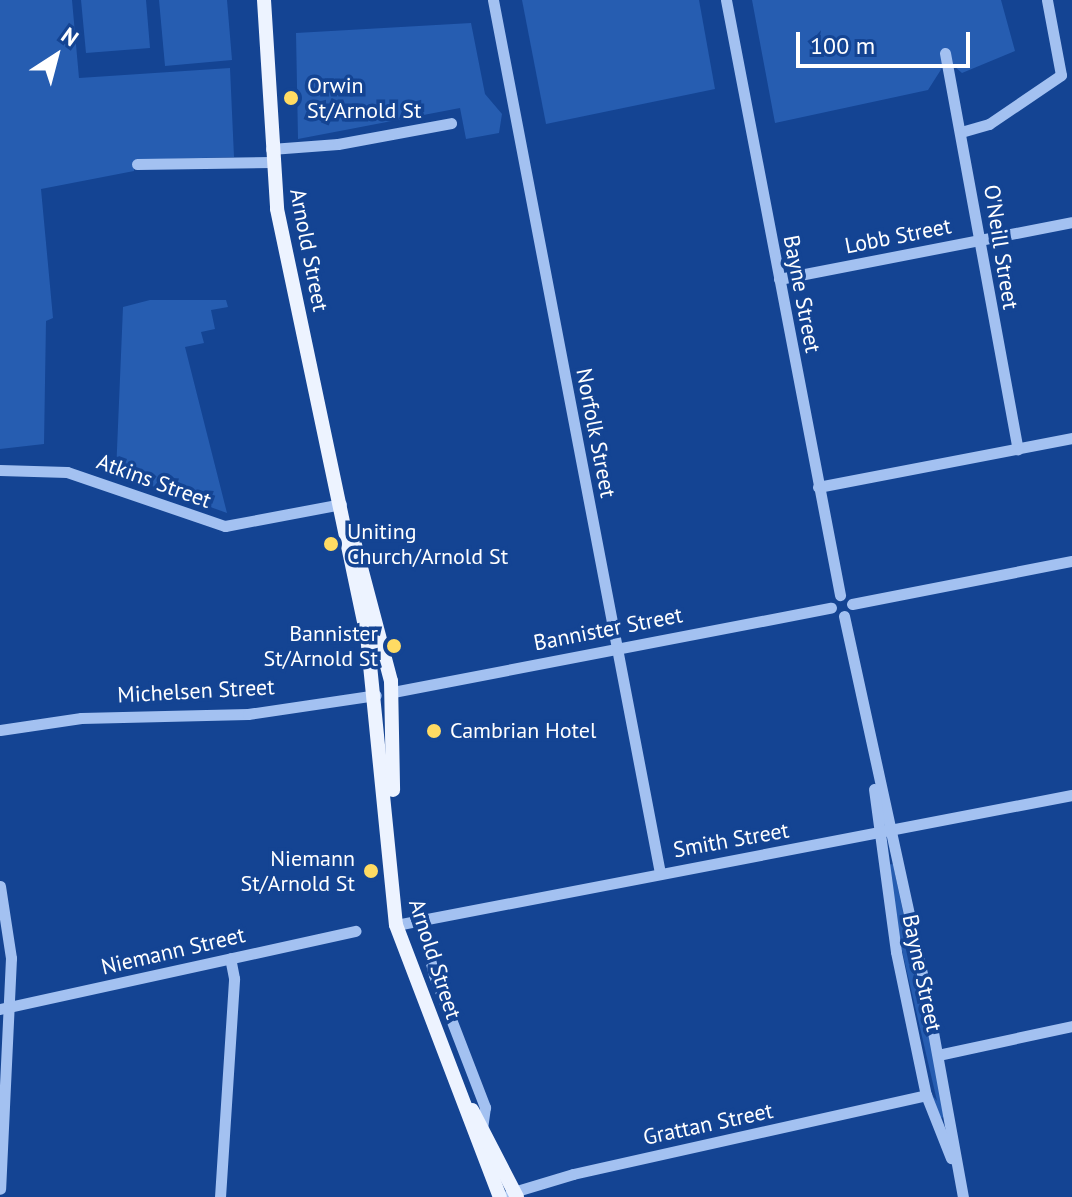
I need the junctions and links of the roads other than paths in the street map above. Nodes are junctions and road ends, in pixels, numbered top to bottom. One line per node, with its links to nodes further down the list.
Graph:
1 (264, 0): 8 (main road, Arnold Street)
2 (493, 0): 23 (street, Norfolk Street)
3 (726, 0): 12 (street, Bayne Street)
4 (1047, 0): 7 (street)
5 (945, 53): 7 (street, O'Neill Street)
6 (451, 123): 8 (street)
7 (961, 132): 11 (street, O'Neill Street)
8 (272, 155): 9 (street); 17 (main road, Arnold Street)
9 (137, 164)
10 (1072, 222): 11 (street, Lobb Street)
11 (981, 240): 12 (street, Lobb Street); 14 (street, O'Neill Street)
12 (779, 279): 16 (street, Bayne Street)
13 (1072, 438): 14 (street)
14 (1018, 449): 16 (street)
15 (0, 470): 17 (street, Atkins Street)
16 (818, 487): 19 (street, Bayne Street)
17 (341, 504): 24 (main road, Arnold Street); 25 (main road, Arnold Street)
18 (1072, 561): 20 (street)
19 (840, 595): 20 (street); 21 (street)
20 (852, 604): 22 (street)
21 (831, 608): 22 (street); 23 (street, Bannister Street)
22 (844, 616): 29 (street, Bayne Street)
23 (618, 647): 24 (street, Bannister Street); 30 (street, Norfolk Street)
24 (393, 692): 25 (main road, Michelsen Street); 28 (main road, Arnold Street)
25 (376, 695): 26 (street, Michelsen Street); 28 (main road, Arnold Street)
26 (0, 730)
27 (1072, 795): 29 (street, Smith Street)
28 (389, 831): 33 (main road, Arnold Street)
29 (884, 831): 30 (street, Smith Street); 39 (street, Bayne Street); 40 (street, Bayne Street)
30 (660, 873): 32 (street, Smith Street)
31 (0, 886): 36 (street)
32 (420, 920): 33 (street, Smith Street); 41 (street, Arnold Street)
33 (396, 925): 38 (main road, Arnold Street)
34 (356, 931): 35 (street, Niemann Street)
35 (230, 958): 36 (street, Niemann Street); 45 (street)
36 (5, 1008): 43 (street)
37 (1072, 1026): 39 (street)
38 (443, 1052): 41 (main road, Arnold Street); 44 (main road, Arnold Street)
39 (938, 1055): 42 (street, Bayne Street)
40 (926, 1095): 42 (street, Bayne Street); 44 (street, Grattan Street)
41 (482, 1128): 44 (main road, Arnold Street)
42 (960, 1179): 46 (street, Bayne Street)
43 (0, 1189)
44 (508, 1196)
45 (220, 1197)
46 (963, 1197)

